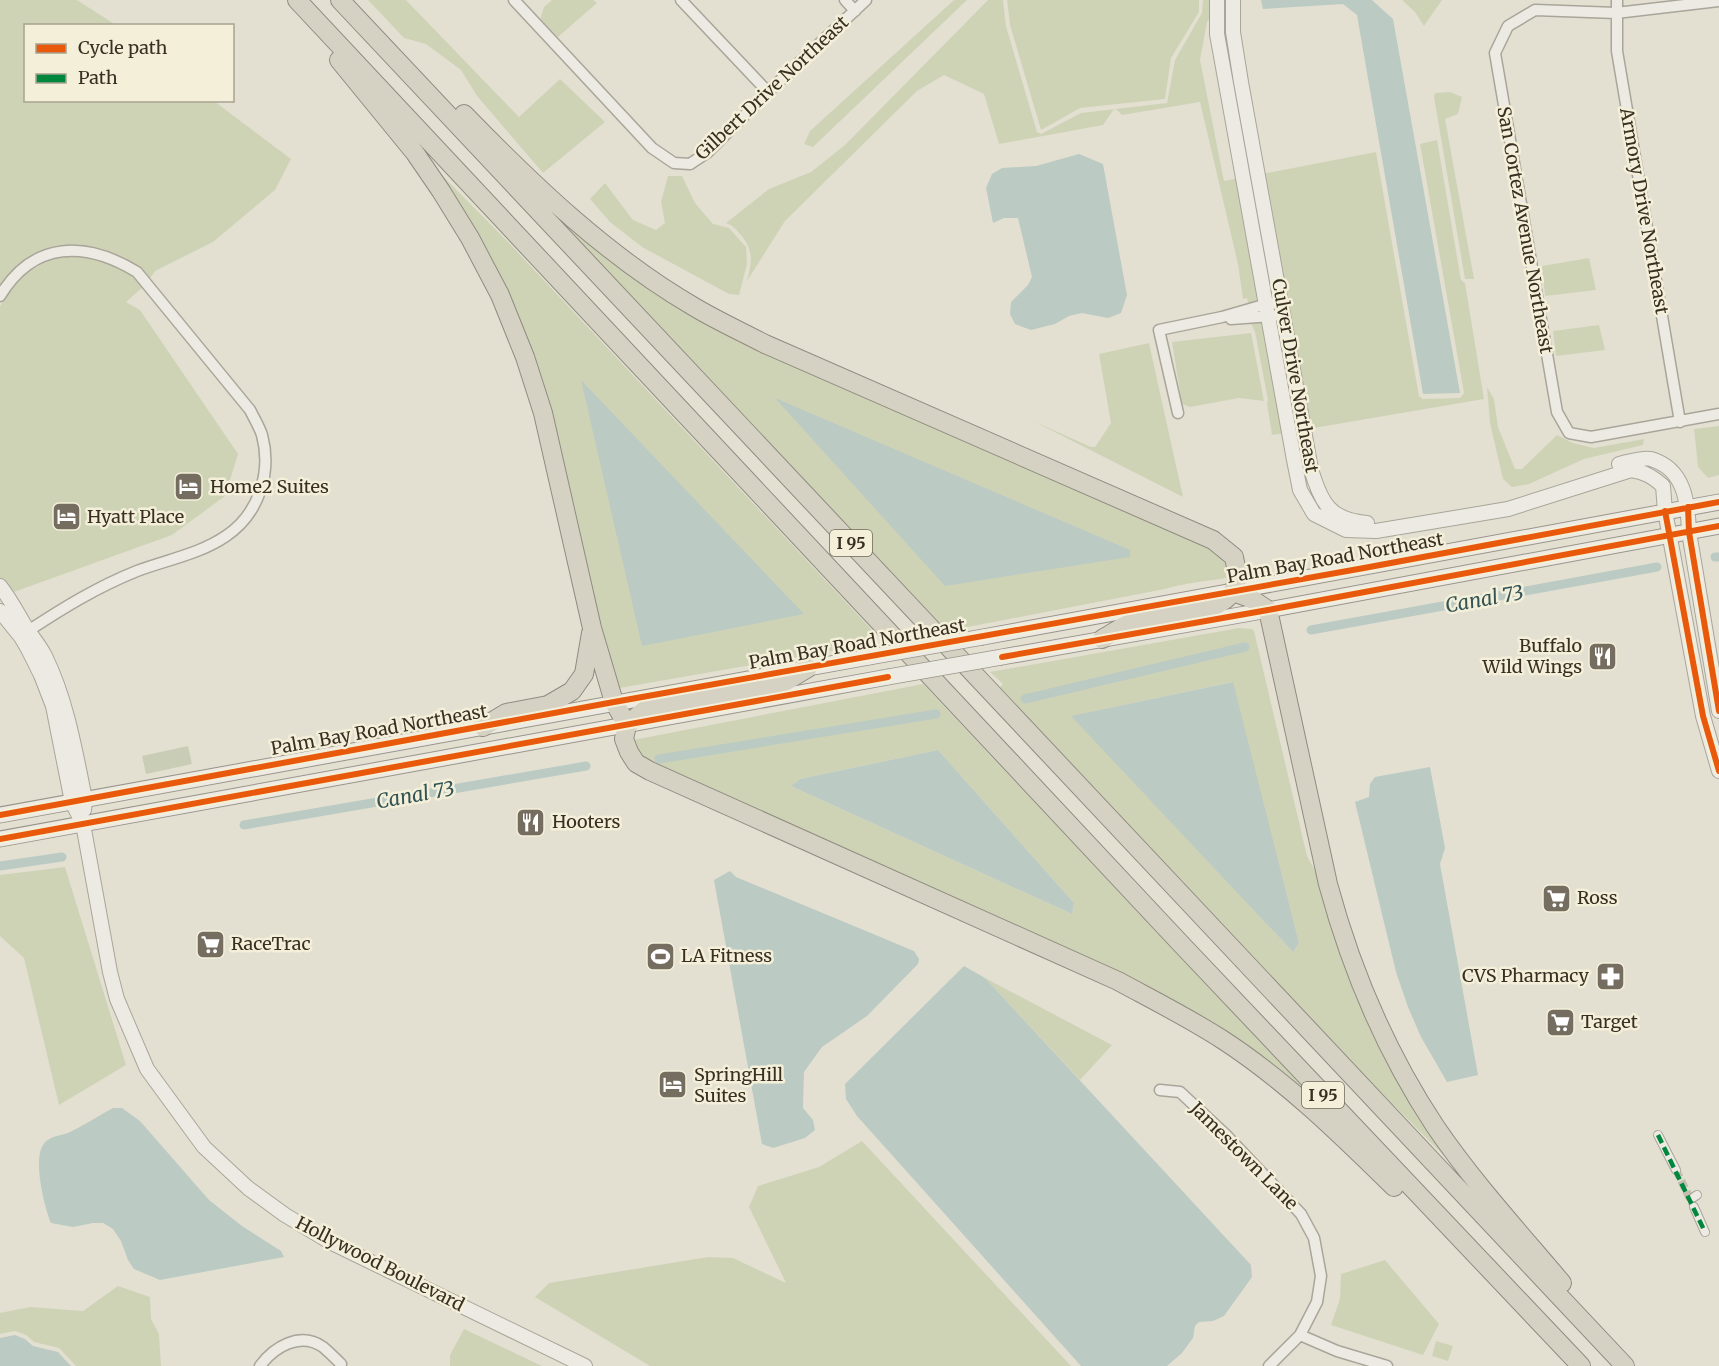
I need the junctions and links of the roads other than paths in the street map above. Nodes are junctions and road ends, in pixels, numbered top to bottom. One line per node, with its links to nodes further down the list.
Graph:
1 (340, 0): 13 (highway, I 95)
2 (514, 0): 14 (street, Gilbert Drive Northeast)
3 (681, 0): 14 (street)
4 (844, 0): 11 (street)
5 (866, 0): 11 (street, Gilbert Drive Northeast)
6 (1217, 0): 17 (street, Culver Drive Northeast)
7 (1233, 0): 16 (street, Culver Drive Northeast)
8 (1617, 0): 12 (street, Armory Drive Northeast)
9 (298, 1): 31 (highway); 49 (highway, I 95)
10 (1719, 1): 12 (street)
11 (855, 11): 14 (street, Gilbert Drive Northeast)
12 (1617, 13): 20 (street, Armory Drive Northeast); 20 (street, San Cortez Avenue Northeast)
13 (354, 15): 28 (highway); 51 (highway, I 95)
14 (768, 92)
15 (0, 296): 32 (street)
16 (1283, 309): 17 (street); 22 (street, Culver Drive Northeast)
17 (1268, 310): 18 (street); 23 (street, Culver Drive Northeast)
18 (1178, 413)
19 (1719, 414): 20 (street)
20 (1680, 422)
21 (1719, 502): 22 (main road, Palm Bay Road Northeast)
22 (1688, 507): 23 (main road, Palm Bay Road Northeast); 25 (street, Culver Drive Northeast)
23 (1665, 511): 26 (street); 28 (main road, Palm Bay Road Northeast)
24 (1719, 526): 25 (main road, Palm Bay Road Northeast)
25 (1689, 532): 26 (main road, Palm Bay Road Northeast); 36 (street, Culver Drive Northeast)
26 (1671, 536): 29 (main road, Palm Bay Road Northeast); 39 (street)
27 (0, 586): 32 (street)
28 (1233, 592): 29 (highway); 33 (highway); 34 (main road, Palm Bay Road Northeast, bridge)
29 (1268, 610): 33 (main road, Palm Bay Road Northeast); 51 (highway)
30 (0, 611): 40 (street)
31 (591, 628): 35 (highway); 38 (highway)
32 (28, 632): 40 (street)
33 (1102, 639): 37 (main road, Palm Bay Road Northeast, bridge)
34 (808, 668): 35 (main road, Palm Bay Road Northeast); 37 (highway)
35 (614, 702): 37 (highway); 38 (main road, Palm Bay Road Northeast)
36 (1719, 711)
37 (627, 725): 42 (main road, Palm Bay Road Northeast); 49 (highway)
38 (483, 727): 40 (main road, Palm Bay Road Northeast)
39 (1719, 771)
40 (79, 800): 41 (main road, Palm Bay Road Northeast); 42 (street, Hollywood Boulevard)
41 (0, 815)
42 (83, 824): 43 (main road, Palm Bay Road Northeast); 54 (street, Hollywood Boulevard)
43 (0, 839)
44 (1160, 1090): 50 (street, Jamestown Lane)
45 (1657, 1135): 46 (street)
46 (1676, 1170)
47 (1694, 1207): 48 (street)
48 (1705, 1232)
49 (1465, 1244): 57 (highway, I 95)
50 (1300, 1335): 55 (street, Jamestown Lane); 56 (street)
51 (1595, 1335): 58 (highway, I 95)
52 (341, 1364): 53 (street)
53 (260, 1366)
54 (585, 1366)
55 (1269, 1366)
56 (1387, 1366)
57 (1581, 1366)
58 (1625, 1366)

